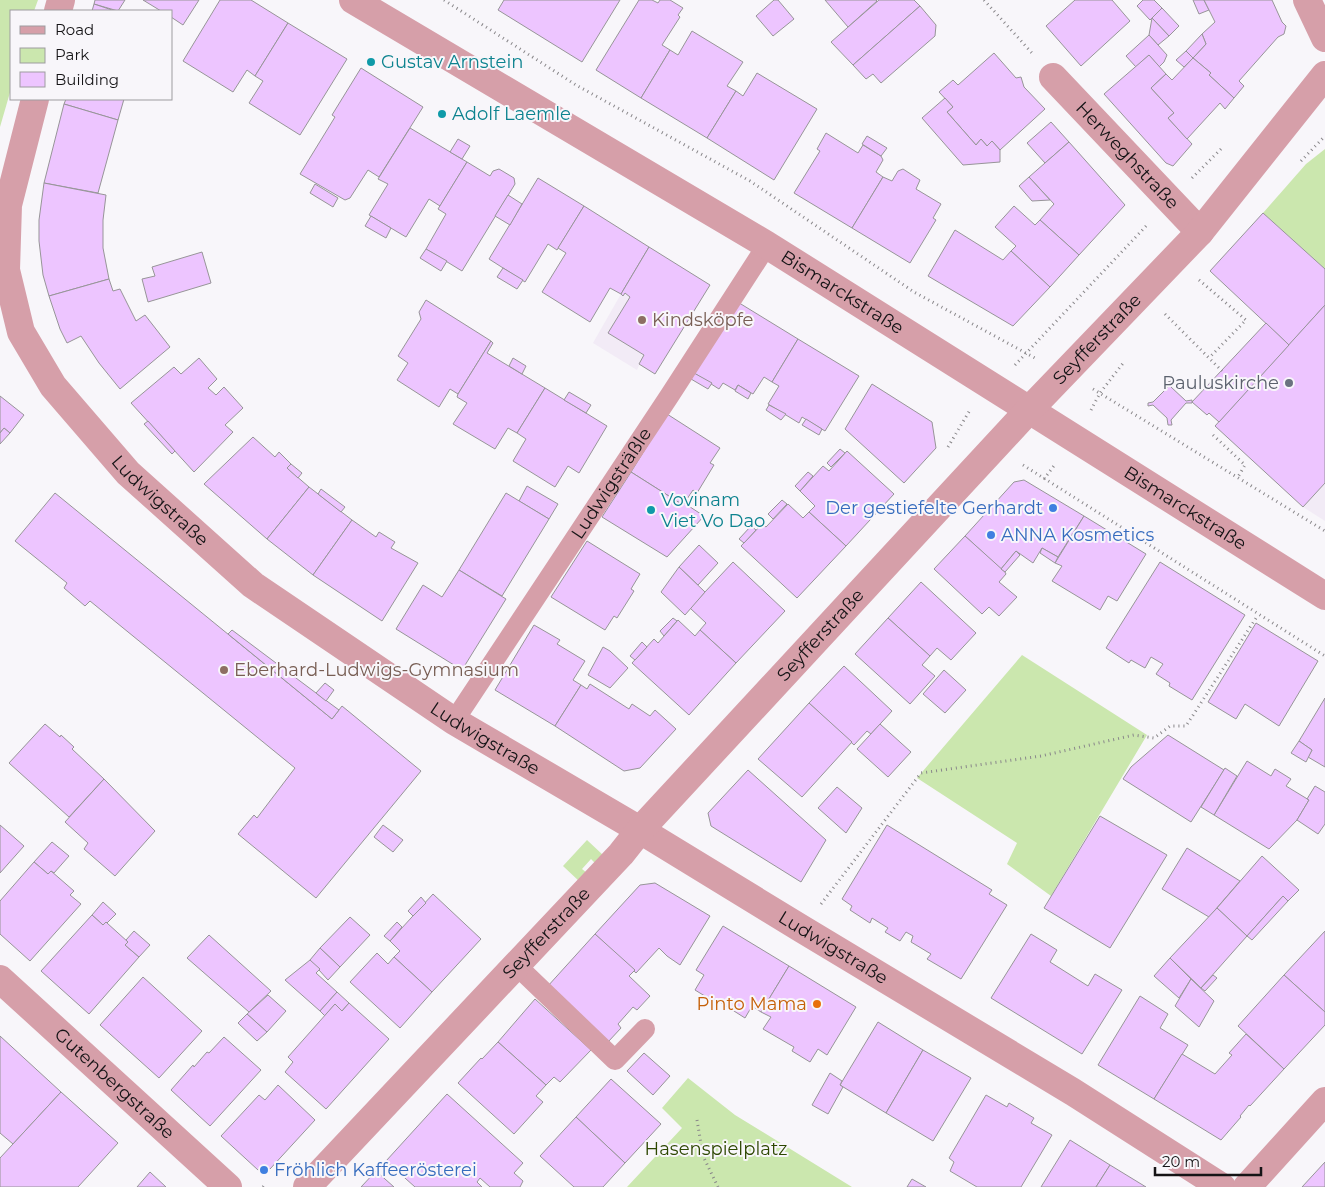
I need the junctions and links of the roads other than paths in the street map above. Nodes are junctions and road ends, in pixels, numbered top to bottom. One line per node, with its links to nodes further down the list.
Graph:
1 (353, 0): 8 (street, Bismarckstraße)
2 (1307, 0): 3 (street)
3 (1325, 38)
4 (1325, 74): 7 (street, Seyfferstraße)
5 (1053, 77): 7 (street, Herweghstraße)
6 (36, 100): 11 (street, Ludwigstraße)
7 (1200, 232): 9 (street, Seyfferstraße)
8 (767, 245): 9 (street, Bismarckstraße); 11 (lane, Ludwigsträßle)
9 (1029, 410): 10 (street, Bismarckstraße); 12 (street, Seyfferstraße)
10 (1325, 596)
11 (454, 721): 12 (street, Ludwigstraße)
12 (640, 830): 13 (street, Seyfferstraße); 19 (street, Ludwigstraße)
13 (516, 965): 15 (lane); 18 (street, Seyfferstraße)
14 (0, 979): 17 (street, Gutenbergstraße)
15 (644, 1029)
16 (1325, 1101): 20 (street)
17 (228, 1187)
18 (307, 1187)
19 (1222, 1187)
20 (1247, 1187)

